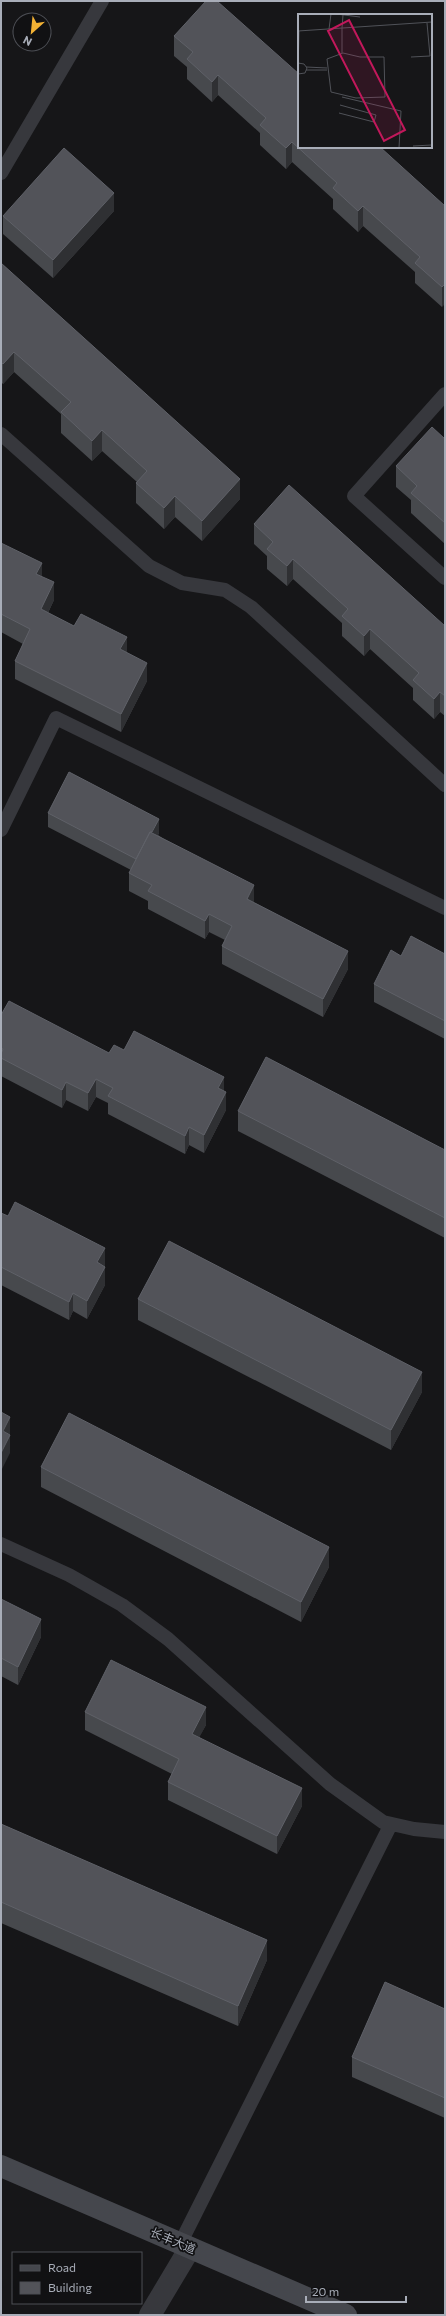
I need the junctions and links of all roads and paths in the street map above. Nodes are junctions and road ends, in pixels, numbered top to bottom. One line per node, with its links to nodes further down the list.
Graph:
1 (102, 1): 2 (lane)
2 (1, 173)
3 (445, 394): 5 (lane)
4 (1, 434): 6 (lane)
5 (445, 578)
6 (445, 785)
7 (1, 830): 8 (lane)
8 (445, 908)
9 (1, 1544): 10 (lane)
10 (391, 1824): 11 (lane); 13 (lane)
11 (445, 1832)
12 (1, 2166): 13 (main road, 长丰大道)
13 (185, 2246): 14 (street); 15 (main road, 长丰大道)
14 (150, 2315)
15 (346, 2315)

